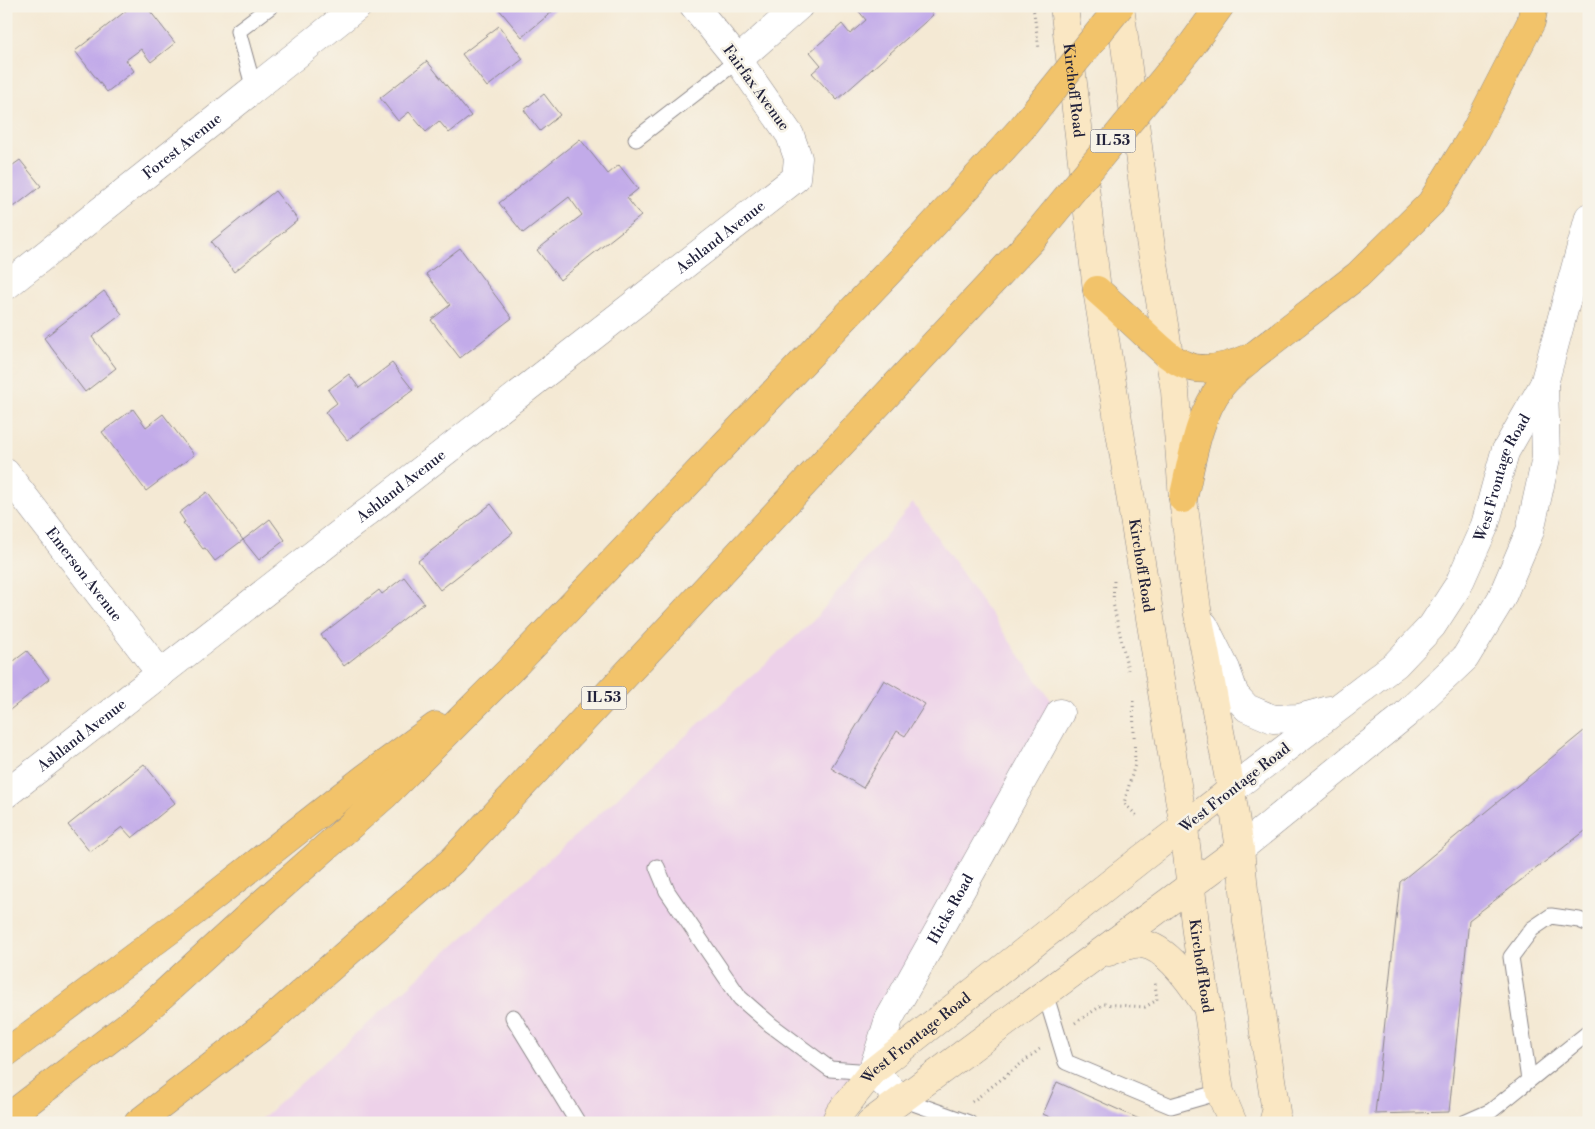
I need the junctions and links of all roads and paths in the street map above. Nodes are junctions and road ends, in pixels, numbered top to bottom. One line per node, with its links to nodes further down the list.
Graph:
1 (271, 6): 10 (lane)
2 (358, 6): 10 (street, Forest Avenue)
3 (694, 6): 9 (street, Fairfax Avenue)
4 (799, 6): 9 (street)
5 (1064, 6): 15 (main road, Kirchoff Road)
6 (1120, 6): 16 (main road); 22 (highway, bridge)
7 (1220, 6): 37 (highway, IL 53, bridge)
8 (1534, 6): 17 (highway)
9 (738, 60): 11 (lane); 12 (street, Fairfax Avenue)
10 (254, 89): 14 (street, Forest Avenue)
11 (636, 140)
12 (796, 178): 23 (street, Ashland Avenue)
13 (1589, 217): 18 (street, West Frontage Road)
14 (6, 286)
15 (1098, 290): 16 (highway); 28 (main road, Kirchoff Road)
16 (1169, 356): 17 (highway); 20 (main road)
17 (1252, 357): 20 (highway)
18 (1544, 384): 24 (street, West Frontage Road); 29 (street, West Frontage Road)
19 (6, 473): 23 (street, Emerson Avenue)
20 (1183, 499): 21 (main road)
21 (1197, 610): 24 (street); 26 (main road)
22 (509, 671): 39 (highway); 44 (highway)
23 (161, 674): 27 (street, Ashland Avenue)
24 (1340, 706): 26 (street, West Frontage Road)
25 (1060, 713): 40 (street, Hicks Road)
26 (1231, 790): 28 (main road, West Frontage Road); 29 (main road)
27 (6, 794)
28 (1184, 828): 31 (main road, Kirchoff Road); 40 (main road, West Frontage Road)
29 (1240, 849): 31 (main road, West Frontage Road); 52 (main road)
30 (657, 867): 40 (lane)
31 (1192, 885): 33 (main road, West Frontage Road); 35 (main road, Kirchoff Road)
32 (1589, 924): 41 (lane)
33 (1094, 956): 34 (main road, West Frontage Road); 35 (main road)
34 (1045, 993): 42 (lane); 43 (main road, West Frontage Road)
35 (1208, 1008): 42 (main road, Kirchoff Road)
36 (513, 1017): 47 (lane)
37 (265, 1025): 45 (highway, IL 53); 46 (highway)
38 (1589, 1032): 41 (lane)
39 (6, 1052)
40 (872, 1072): 43 (street); 48 (main road, West Frontage Road)
41 (1529, 1080): 53 (lane)
42 (1220, 1092): 51 (main road, Kirchoff Road)
43 (902, 1099): 49 (main road, West Frontage Road); 50 (lane)
44 (6, 1119)
45 (138, 1123)
46 (169, 1123)
47 (578, 1123)
48 (835, 1123)
49 (870, 1123)
50 (969, 1123)
51 (1233, 1123)
52 (1273, 1123)
53 (1464, 1123)

